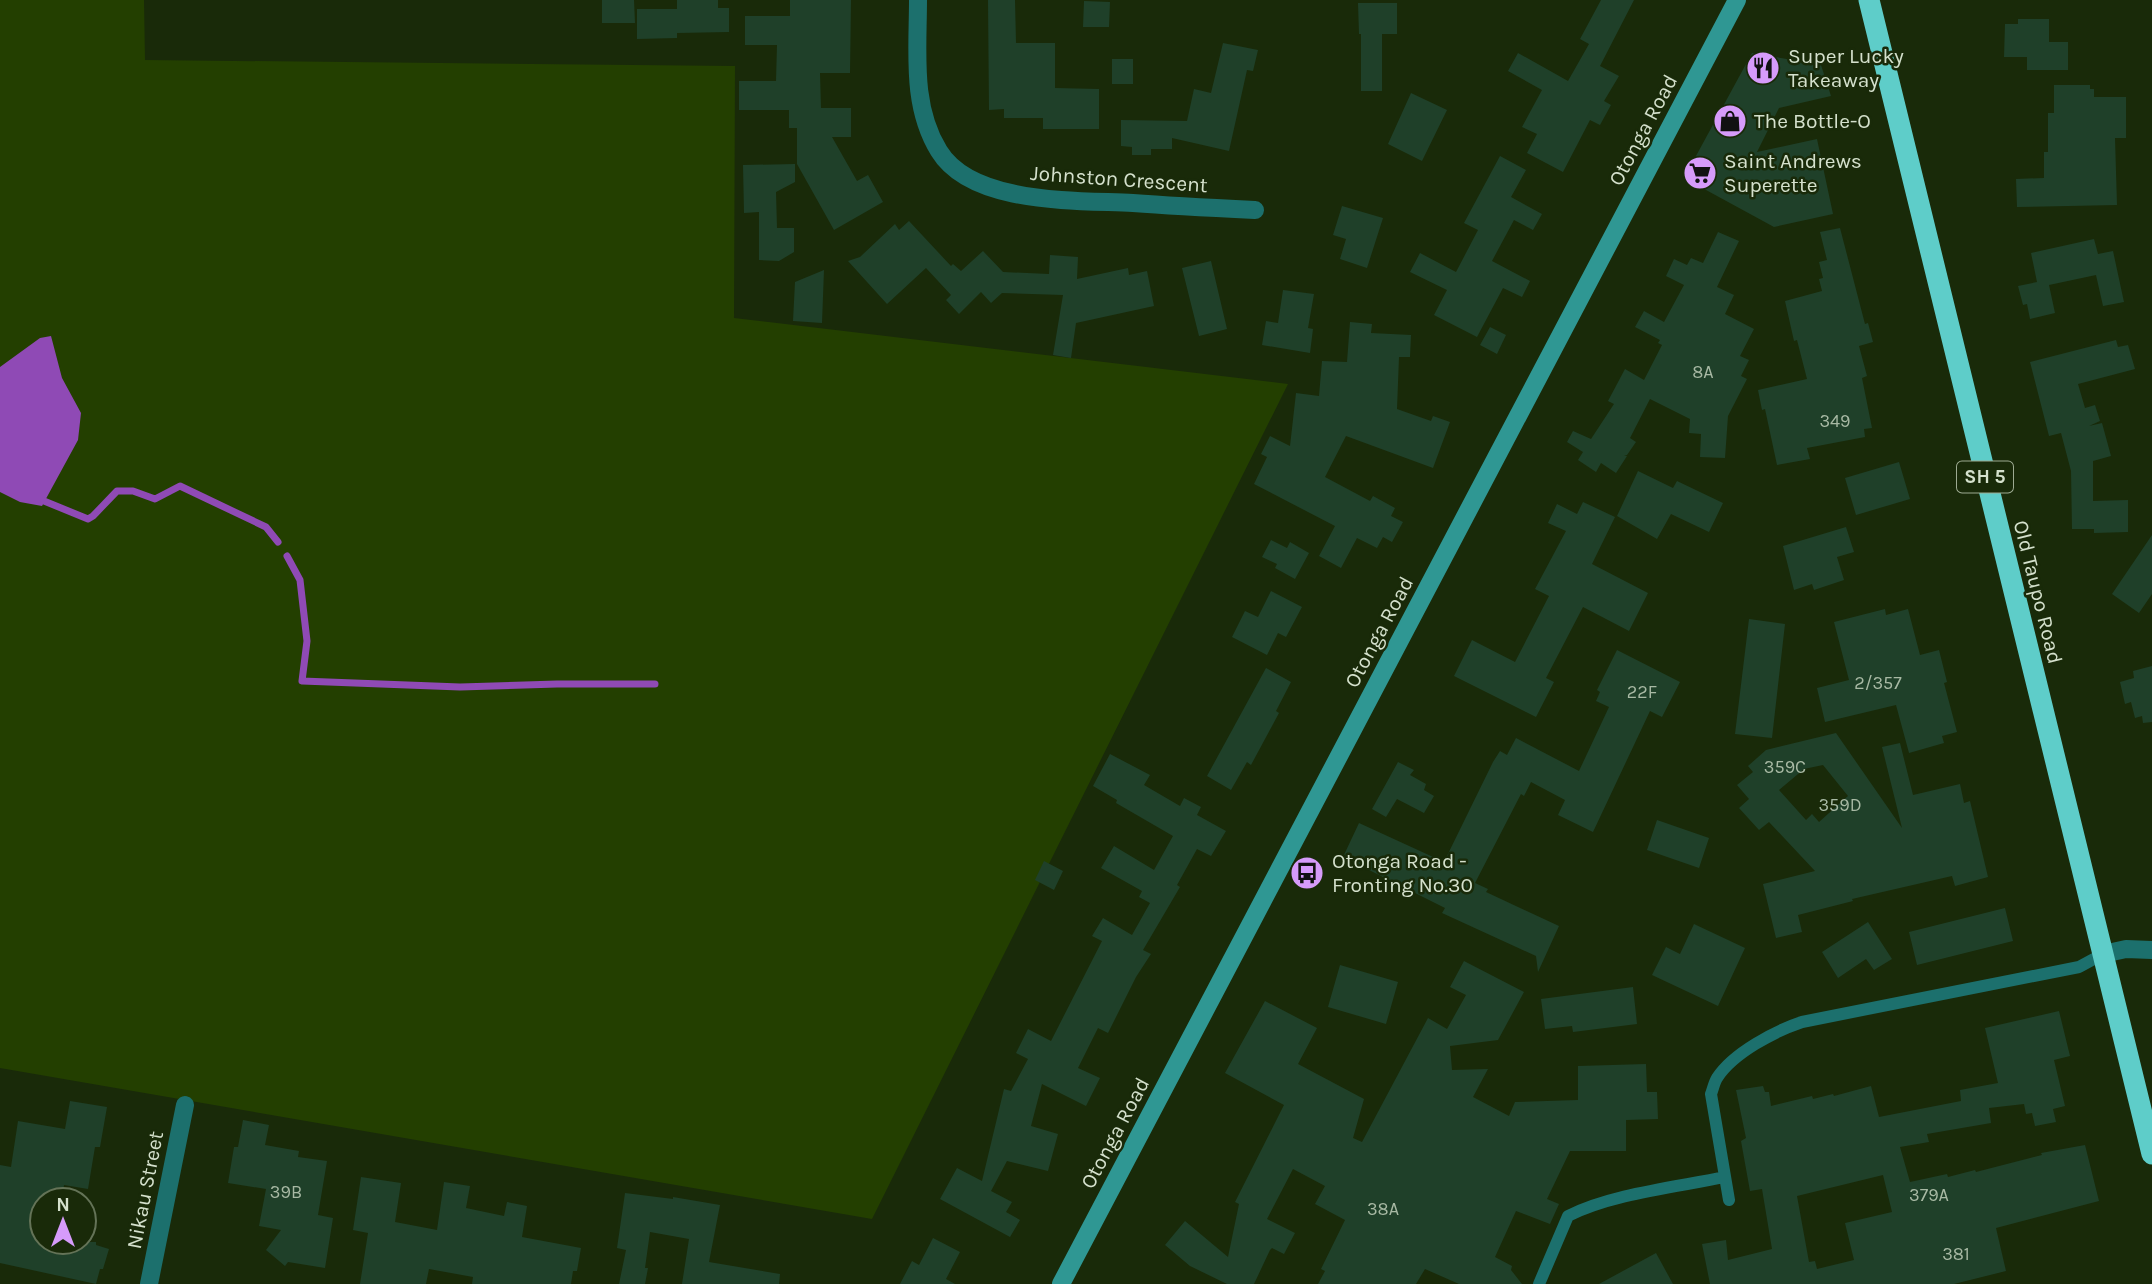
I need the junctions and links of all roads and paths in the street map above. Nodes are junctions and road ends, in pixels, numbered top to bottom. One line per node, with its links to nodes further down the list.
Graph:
1 (918, 0): 4 (street, Johnston Crescent)
2 (1737, 0): 12 (street, Otonga Road)
3 (1868, 0): 6 (highway, Old Taupo Road / SH 5)
4 (1255, 210)
5 (2152, 950): 6 (street)
6 (2103, 954): 8 (highway, Old Taupo Road / SH 5); 9 (lane)
7 (185, 1105): 11 (street, Nikau Street)
8 (2152, 1154)
9 (1725, 1177): 10 (lane); 13 (lane)
10 (1729, 1200)
11 (149, 1284)
12 (1061, 1284)
13 (1539, 1284)

